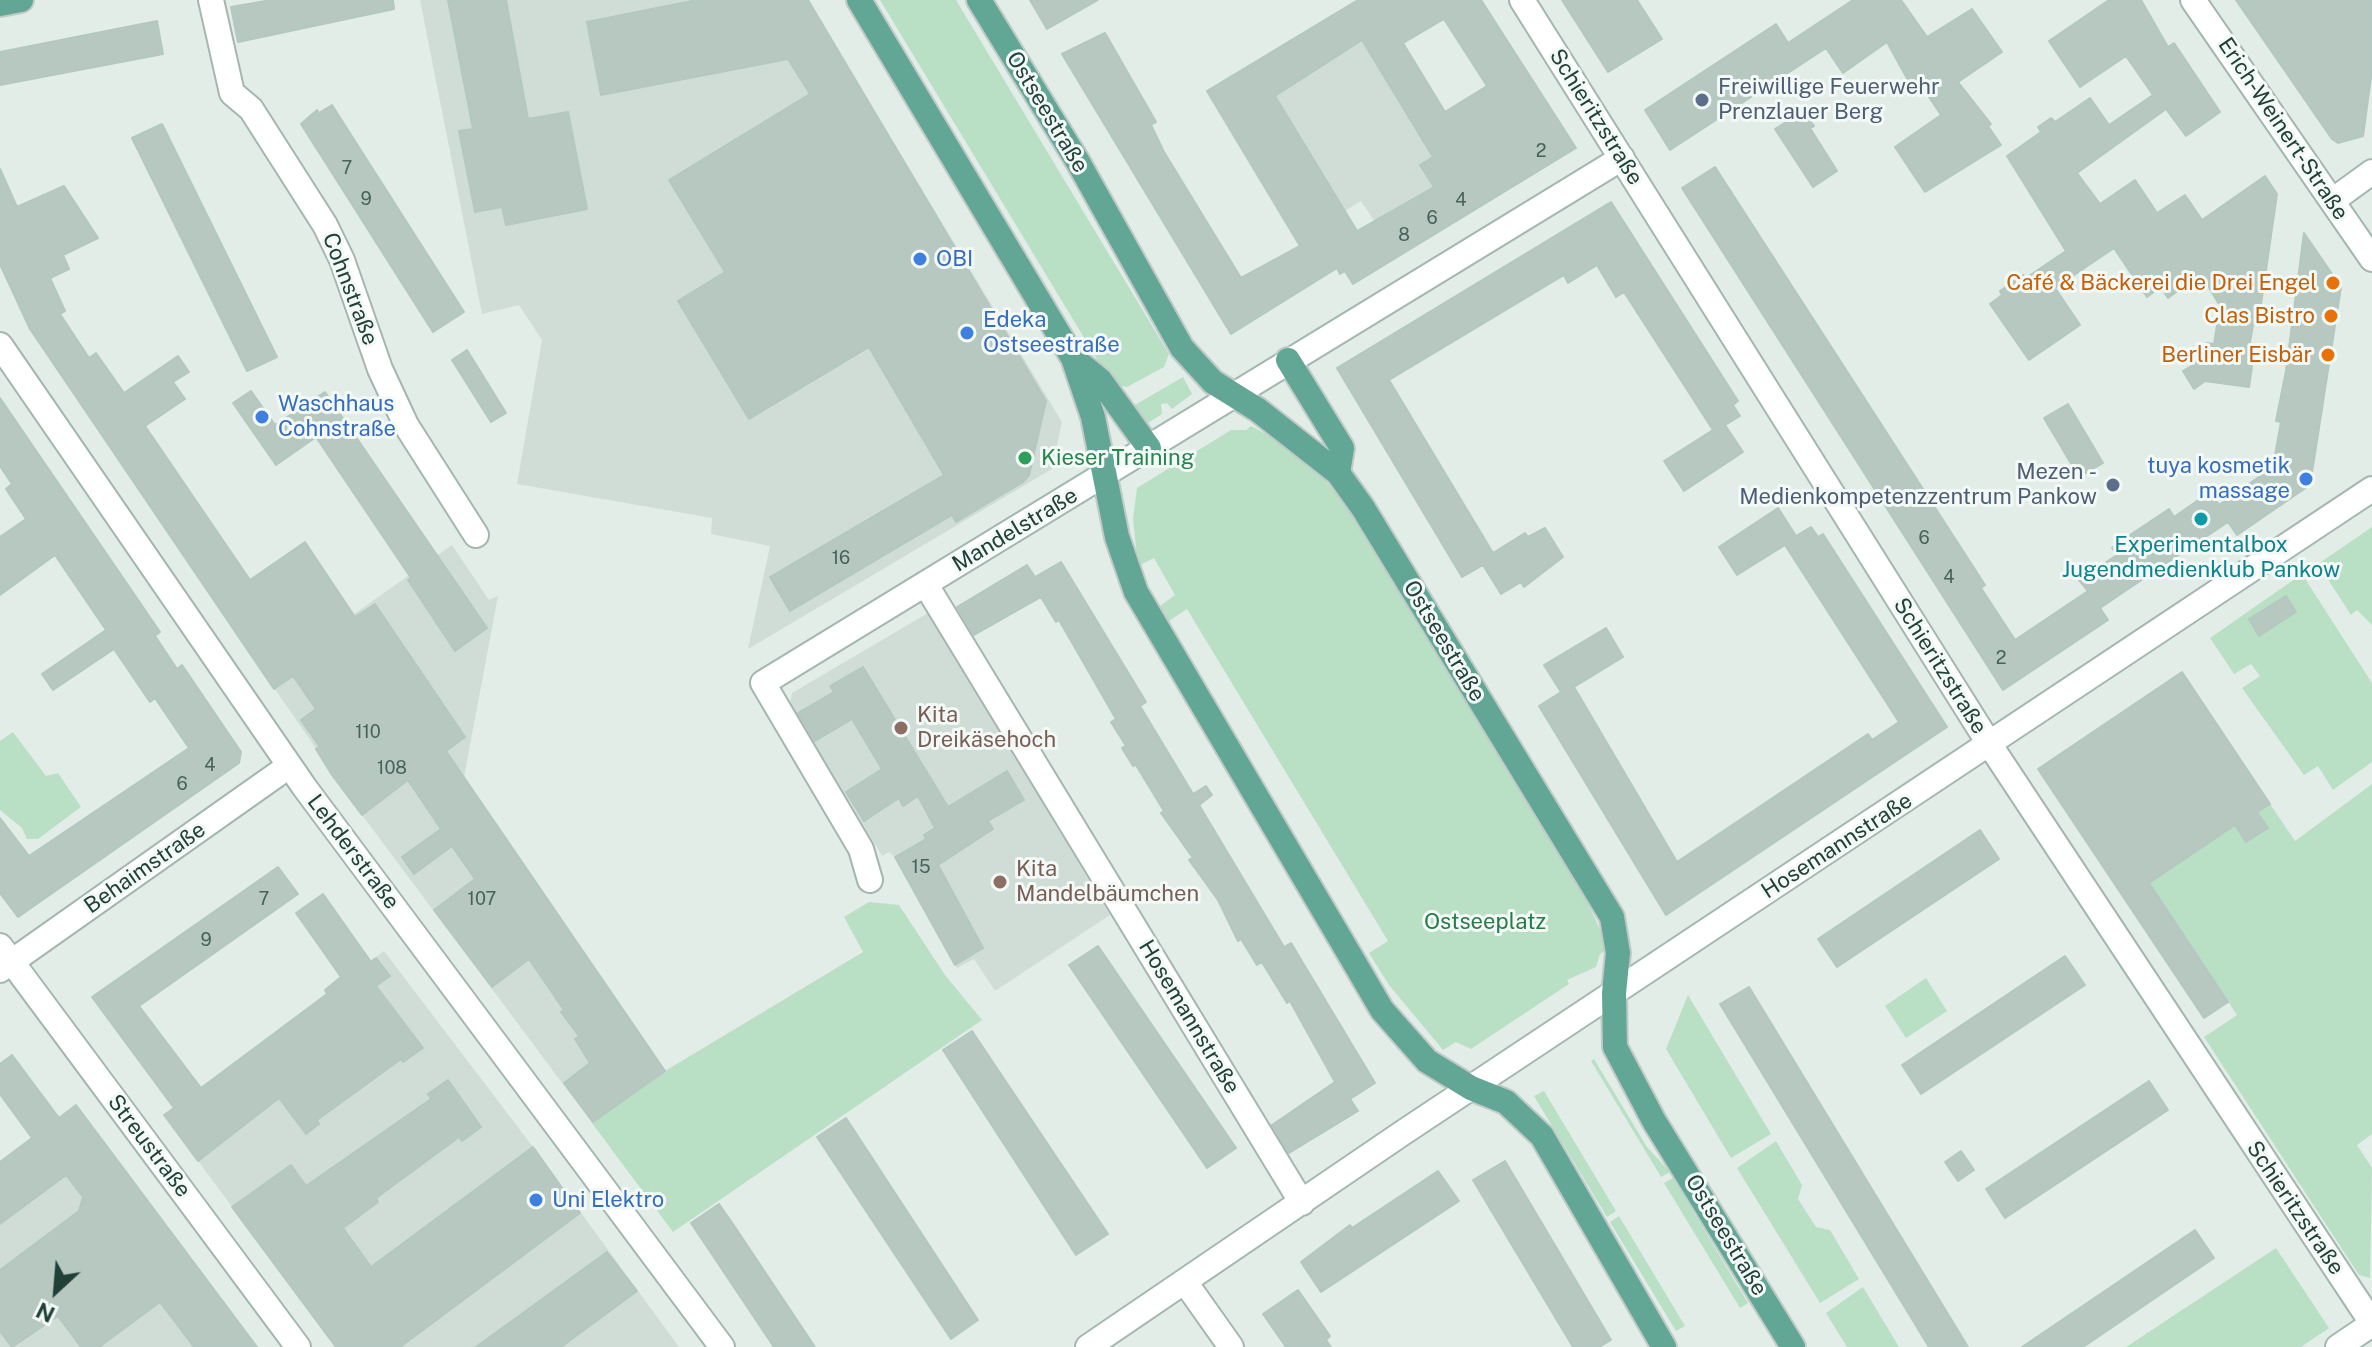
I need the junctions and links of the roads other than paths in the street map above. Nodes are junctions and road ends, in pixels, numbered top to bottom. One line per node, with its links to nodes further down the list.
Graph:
1 (21, 0): 7 (main road)
2 (211, 0): 20 (street, Cohnstraße)
3 (859, 0): 13 (main road)
4 (979, 0): 15 (main road, Ostseestraße)
5 (1522, 0): 8 (street, Schieritzstraße)
6 (2193, 0): 10 (street, Erich-Weinert-Straße)
7 (0, 4)
8 (1622, 158): 14 (street, Mandelstraße); 22 (street, Schieritzstraße)
9 (2372, 172): 10 (street)
10 (2332, 201): 11 (street, Erich-Weinert-Straße)
11 (2372, 259)
12 (1, 350): 23 (street, Lehderstraße)
13 (1073, 358): 16 (main road); 18 (main road)
14 (1288, 360): 15 (street, Mandelstraße); 17 (main road)
15 (1231, 394): 16 (street, Mandelstraße); 17 (main road, Ostseestraße)
16 (1149, 448): 18 (street, Mandelstraße)
17 (1338, 473): 26 (main road, Ostseestraße)
18 (1105, 476): 21 (street, Mandelstraße); 27 (main road)
19 (2372, 489): 22 (street, Hosemannstraße)
20 (476, 535)
21 (926, 585): 24 (street, Mandelstraße); 28 (street, Hosemannstraße)
22 (1990, 745): 26 (street, Hosemannstraße); 30 (street, Schieritzstraße)
23 (289, 766): 25 (street, Behaimstraße); 32 (street, Lehderstraße)
24 (870, 880)
25 (4, 959): 31 (street, Streustraße)
26 (1614, 993): 27 (street, Hosemannstraße); 36 (main road, Ostseestraße)
27 (1471, 1088): 28 (street, Hosemannstraße); 35 (main road)
28 (1302, 1203): 29 (street, Hosemannstraße)
29 (1185, 1282): 33 (street, Hosemannstraße); 34 (street)
30 (2372, 1324): 37 (street)
31 (298, 1347)
32 (722, 1347)
33 (1088, 1347)
34 (1231, 1347)
35 (1664, 1347)
36 (1793, 1347)
37 (2338, 1347)

